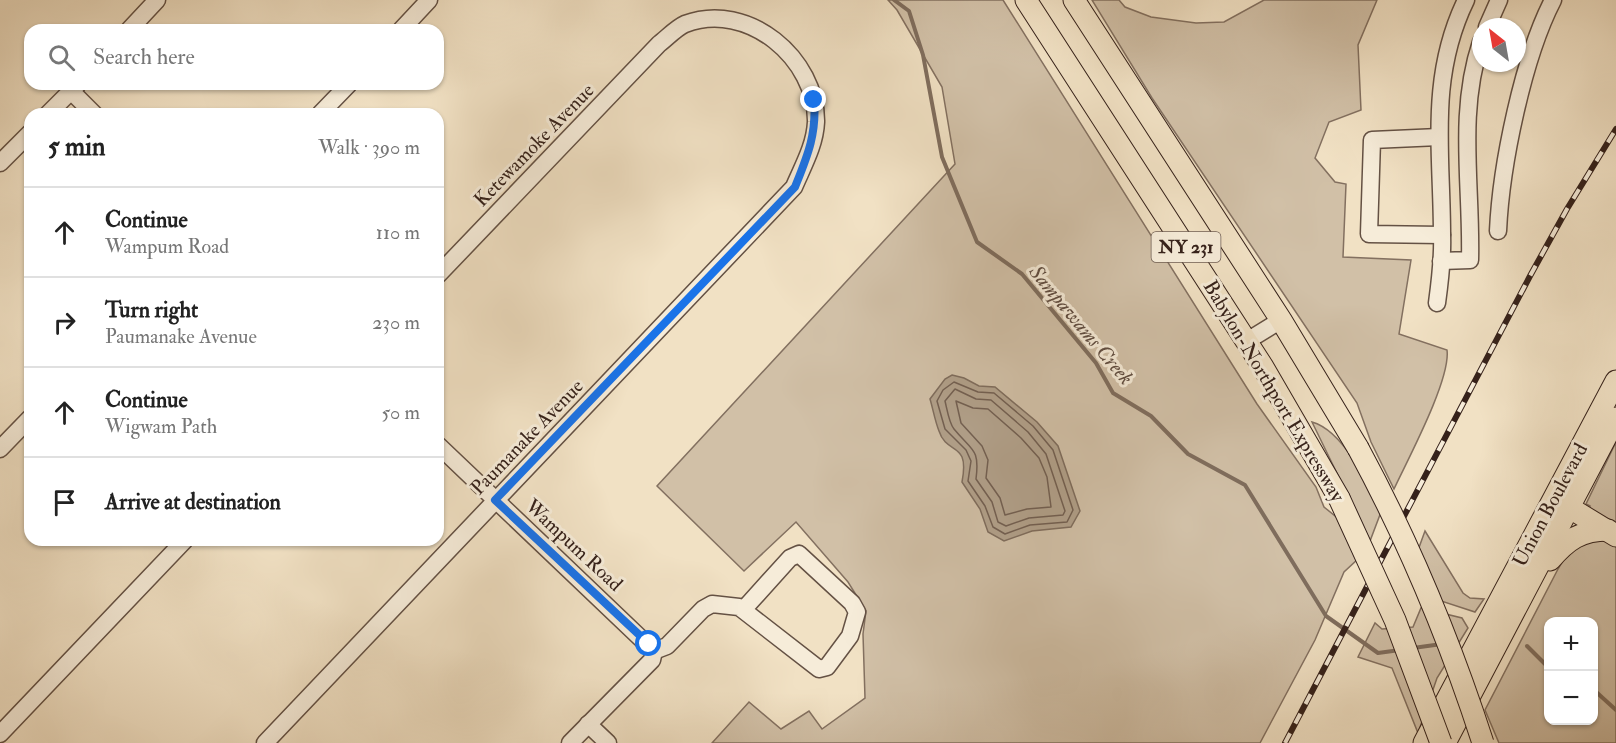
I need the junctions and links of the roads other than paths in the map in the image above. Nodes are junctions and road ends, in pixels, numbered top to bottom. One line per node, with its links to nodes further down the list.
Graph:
1 (157, 0): 9 (street)
2 (429, 0): 10 (street)
3 (1026, 0): 28 (main road, Babylon-Northport Expressway / NY 231)
4 (1074, 0): 27 (main road, Babylon-Northport Expressway / NY 231)
5 (1466, 0): 18 (street)
6 (1499, 0): 8 (street)
7 (1553, 0): 23 (street)
8 (1491, 18)
9 (135, 24)
10 (407, 24)
11 (1472, 72): 23 (street)
12 (72, 90): 15 (street)
13 (76, 90): 16 (street)
14 (343, 90): 17 (street)
15 (54, 108)
16 (89, 108)
17 (326, 108)
18 (1439, 137): 22 (street); 22 (street)
19 (24, 139): 20 (street)
20 (0, 163)
21 (795, 187): 25 (street, Ketewamoke Avenue); 35 (street, Paumanake Avenue)
22 (1442, 235): 24 (street)
23 (1471, 239): 24 (street)
24 (1441, 261): 26 (street)
25 (444, 269)
26 (1437, 303)
27 (1281, 320): 28 (street); 43 (main road, Babylon-Northport Expressway / NY 231, bridge)
28 (1247, 341): 50 (main road, Babylon-Northport Expressway / NY 231, bridge)
29 (1616, 381): 34 (main road, Union Boulevard)
30 (1616, 418): 36 (main road, Union Boulevard)
31 (24, 424): 32 (street)
32 (0, 449)
33 (444, 451): 35 (street, Wampum Road)
34 (1577, 453): 36 (main road); 41 (main road, Union Boulevard)
35 (495, 500): 42 (street, Wampum Road); 46 (street, Paumanake Avenue)
36 (1570, 508): 37 (main road); 39 (main road, Union Boulevard)
37 (1612, 533): 39 (main road)
38 (179, 546): 45 (street)
39 (1525, 594): 41 (main road, Union Boulevard)
40 (743, 610): 40 (street); 42 (street)
41 (1494, 632): 49 (main road); 50 (main road)
42 (654, 651): 44 (street)
43 (1466, 693): 51 (main road, Babylon-Northport Expressway / NY 231, bridge); 52 (main road, bridge)
44 (588, 724): 47 (street); 48 (street)
45 (0, 734)
46 (265, 743)
47 (570, 743)
48 (608, 743)
49 (1424, 743)
50 (1443, 743)
51 (1483, 743)
52 (1490, 743)

